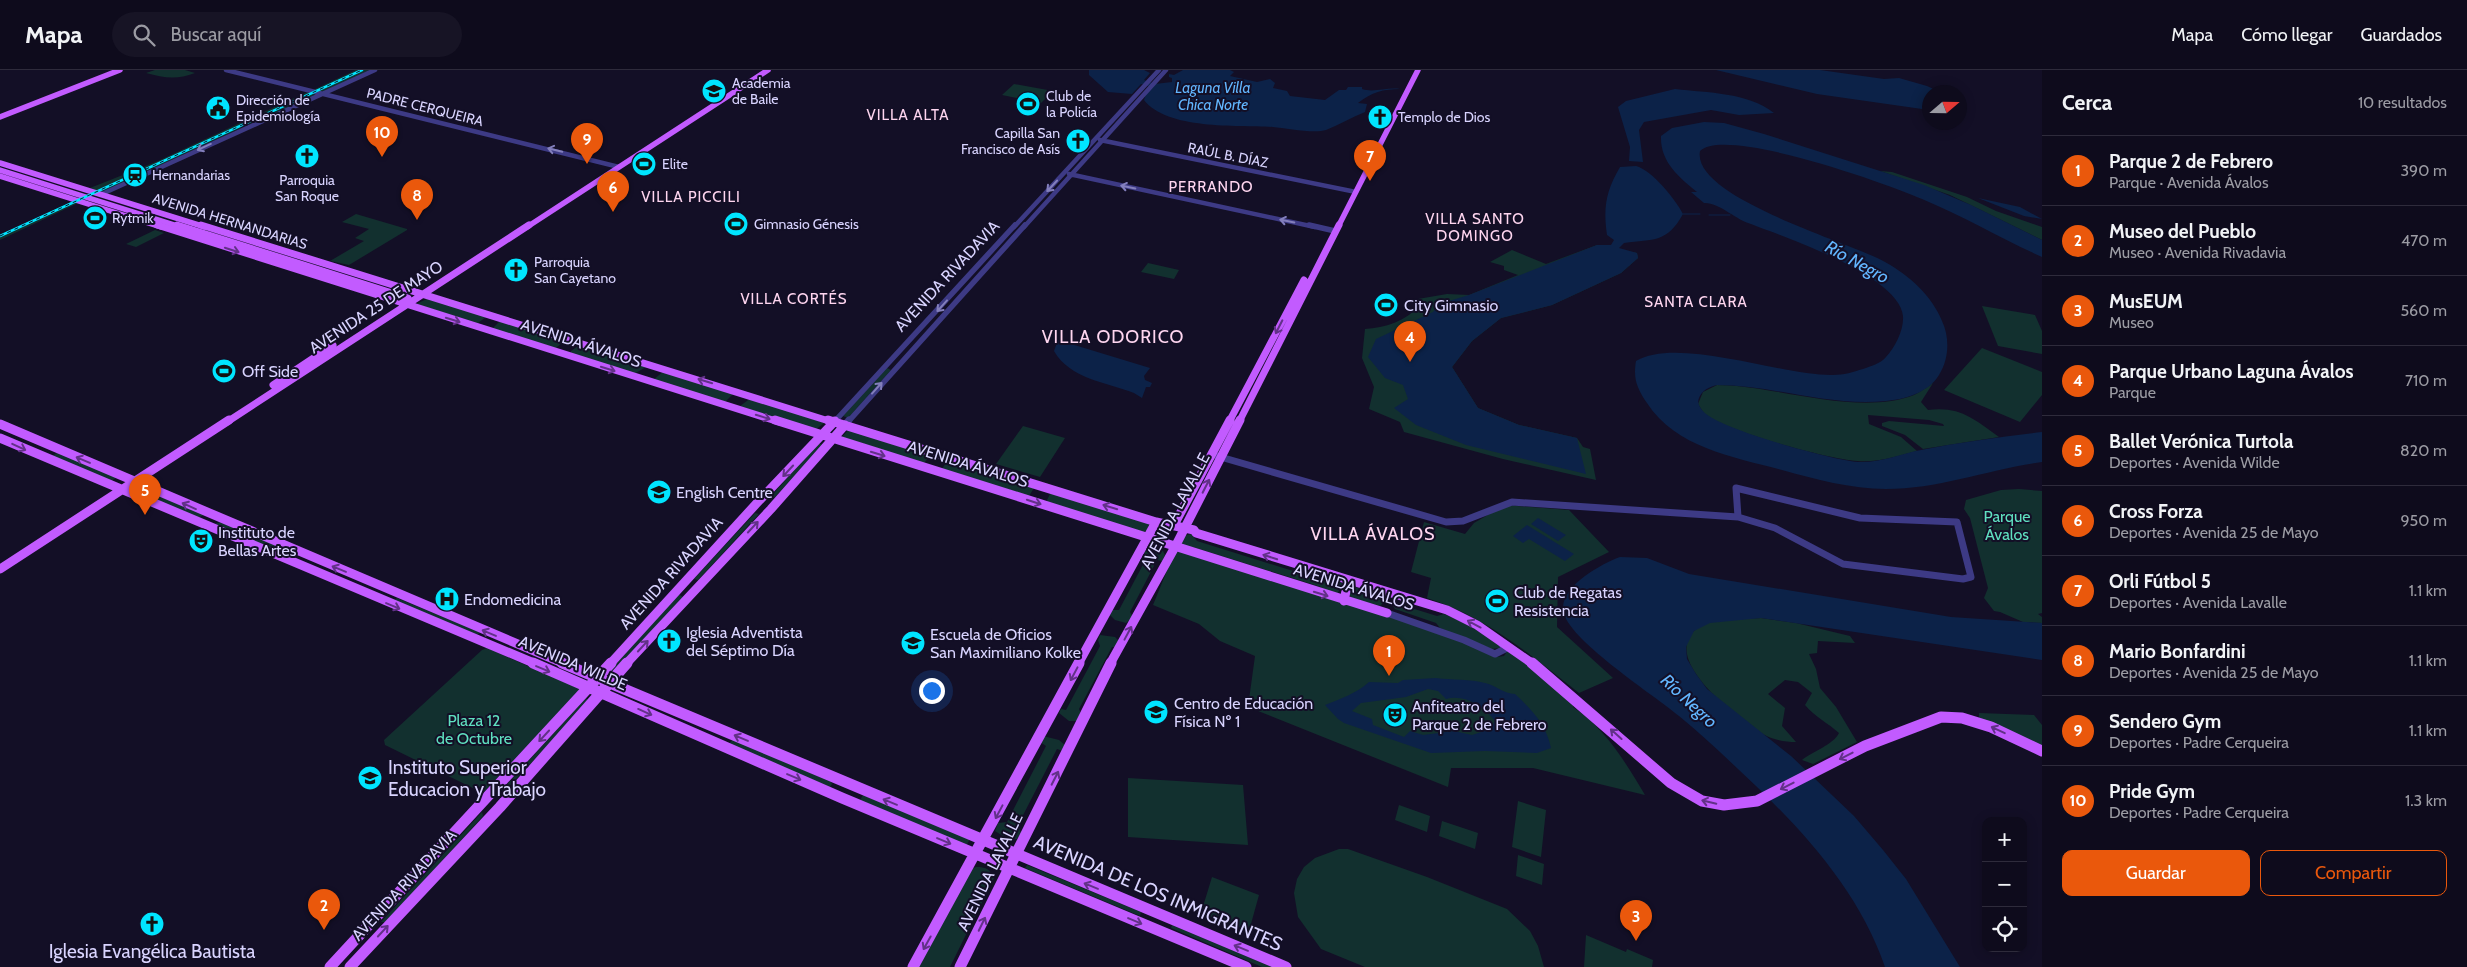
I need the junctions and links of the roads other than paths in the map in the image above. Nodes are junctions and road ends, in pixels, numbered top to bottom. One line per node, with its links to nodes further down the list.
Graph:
1 (111, 70): 15 (main road)
2 (116, 70): 15 (main road)
3 (120, 70): 15 (main road)
4 (226, 70): 14 (street, PADRE CERQUEIRA)
5 (375, 70): 14 (street)
6 (762, 70): 19 (main road, AVENIDA 25 DE MAYO)
7 (768, 70): 19 (main road, AVENIDA 25 DE MAYO)
8 (1159, 70): 12 (street, AVENIDA RIVADAVIA)
9 (1166, 70): 12 (street, AVENIDA RIVADAVIA)
10 (1412, 70): 24 (main road, AVENIDA LAVALLE)
11 (1418, 70): 24 (main road, AVENIDA LAVALLE)
12 (1153, 81): 13 (street, AVENIDA RIVADAVIA)
13 (1147, 86): 16 (street, AVENIDA RIVADAVIA); 17 (street, AVENIDA RIVADAVIA)
14 (324, 94): 19 (street, PADRE CERQUEIRA, one-way to 14); 25 (street, one-way to 25)
15 (0, 115)
16 (1095, 139): 17 (street, RAÚL B. DÍAZ); 21 (street, AVENIDA RIVADAVIA)
17 (1103, 141): 22 (street, AVENIDA RIVADAVIA); 24 (street, RAÚL B. DÍAZ)
18 (0, 163): 25 (main road, AVENIDA HERNANDARIAS)
19 (616, 166): 27 (main road, AVENIDA 25 DE MAYO)
20 (0, 170): 28 (main road, AVENIDA HERNANDARIAS)
21 (1064, 173): 22 (street); 29 (street, AVENIDA RIVADAVIA, one-way to 29)
22 (1072, 174): 26 (street, one-way to 22); 31 (street, AVENIDA RIVADAVIA, one-way to 22)
23 (0, 176): 28 (main road, AVENIDA HERNANDARIAS, one-way to 28)
24 (1353, 192): 26 (main road, AVENIDA LAVALLE)
25 (102, 194): 27 (main road, AVENIDA HERNANDARIAS)
26 (1332, 231): 35 (main road, AVENIDA LAVALLE)
27 (420, 293): 28 (main road, AVENIDA 25 DE MAYO); 29 (main road, AVENIDA ÁVALOS, one-way to 27)
28 (405, 302): 32 (main road, AVENIDA ÁVALOS, one-way to 32); 36 (main road, AVENIDA 25 DE MAYO)
29 (835, 421): 31 (main road, AVENIDA ÁVALOS); 32 (main road, AVENIDA RIVADAVIA)
30 (0, 424): 36 (main road, AVENIDA WILDE, one-way to 30)
31 (845, 424): 34 (main road, AVENIDA RIVADAVIA); 39 (main road, AVENIDA ÁVALOS, one-way to 31)
32 (821, 435): 34 (main road, AVENIDA ÁVALOS); 49 (main road, AVENIDA RIVADAVIA, one-way to 49)
33 (0, 438): 37 (main road, AVENIDA WILDE, one-way to 37)
34 (832, 439): 41 (main road, AVENIDA ÁVALOS, one-way to 41); 50 (main road, AVENIDA RIVADAVIA, one-way to 34)
35 (1217, 456): 38 (street); 40 (main road, AVENIDA LAVALLE)
36 (131, 480): 37 (main road, AVENIDA 25 DE MAYO); 49 (main road, AVENIDA WILDE, one-way to 36)
37 (119, 488): 43 (main road, AVENIDA 25 DE MAYO); 44 (main road, AVENIDA 25 DE MAYO); 51 (main road, AVENIDA WILDE, one-way to 51)
38 (1738, 517): 38 (street)
39 (1156, 522): 40 (main road, AVENIDA ÁVALOS); 41 (main road, AVENIDA LAVALLE)
40 (1179, 527): 42 (main road, AVENIDA LAVALLE); 45 (main road, AVENIDA ÁVALOS, one-way to 40)
41 (1147, 539): 42 (main road, AVENIDA ÁVALOS); 54 (main road, AVENIDA LAVALLE, one-way to 54)
42 (1175, 548): 46 (main road, AVENIDA ÁVALOS, one-way to 46); 56 (main road, AVENIDA LAVALLE, one-way to 42)
43 (0, 562)
44 (0, 569)
45 (1348, 581): 46 (main road); 48 (main road, AVENIDA ÁVALOS, one-way to 45)
46 (1344, 601): 47 (main road, AVENIDA ÁVALOS)
47 (1387, 613): 48 (street, AVENIDA ÁVALOS)
48 (1499, 638): 53 (main road, AVENIDA ÁVALOS, one-way to 48)
49 (599, 678): 50 (main road, AVENIDA WILDE); 51 (main road, AVENIDA RIVADAVIA)
50 (610, 682): 52 (main road, AVENIDA RIVADAVIA); 54 (main road, AVENIDA WILDE, one-way to 50)
51 (589, 688): 52 (main road, AVENIDA WILDE); 58 (main road, AVENIDA RIVADAVIA, one-way to 58)
52 (601, 692): 55 (main road, AVENIDA WILDE, one-way to 55); 59 (main road, AVENIDA RIVADAVIA, one-way to 52)
53 (2042, 751)
54 (984, 840): 55 (main road, AVENIDA LAVALLE); 56 (main road, AVENIDA WILDE)
55 (976, 854): 57 (main road, AVENIDA WILDE); 60 (main road, AVENIDA LAVALLE, one-way to 60)
56 (1016, 854): 57 (main road, AVENIDA LAVALLE); 63 (main road, AVENIDA DE LOS INMIGRANTES, one-way to 56)
57 (1010, 868): 61 (main road, AVENIDA LAVALLE, one-way to 57); 62 (main road, AVENIDA DE LOS INMIGRANTES, one-way to 62)
58 (330, 967)
59 (350, 967)
60 (913, 967)
61 (960, 967)
62 (1246, 967)
63 (1286, 967)

